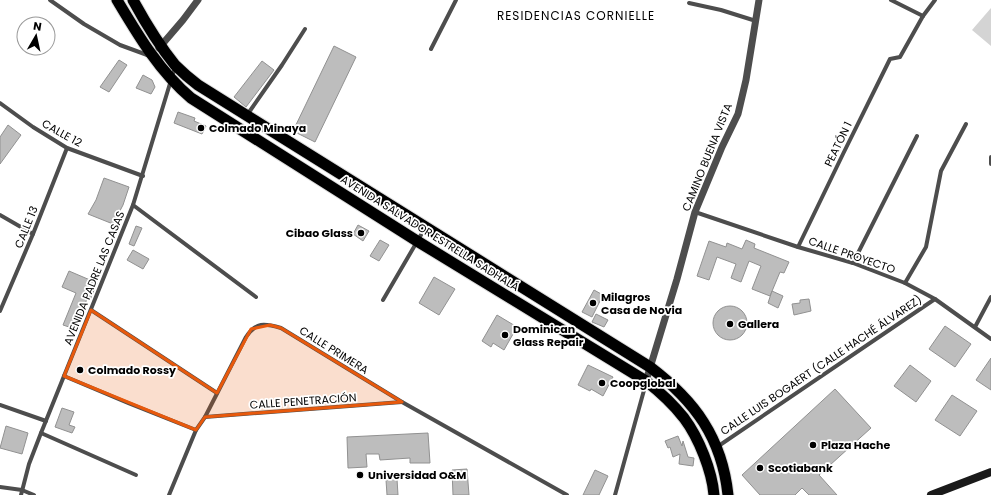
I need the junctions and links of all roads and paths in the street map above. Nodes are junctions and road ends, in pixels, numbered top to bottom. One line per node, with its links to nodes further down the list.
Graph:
1 (50, 0): 15 (street)
2 (117, 0): 15 (highway, AVENIDA SALVADOR ESTRELLA SADHALÁ)
3 (133, 0): 13 (highway, AVENIDA SALVADOR ESTRELLA SADHALÁ)
4 (198, 0): 13 (street)
5 (456, 0): 14 (street)
6 (759, 0): 11 (street, CAMINO BUENA VISTA)
7 (891, 0): 10 (street)
8 (935, 0): 10 (street)
9 (689, 3): 11 (street)
10 (923, 16): 32 (street, PEATÓN 1)
11 (756, 21): 27 (street, CAMINO BUENA VISTA)
12 (305, 30): 19 (street)
13 (161, 46): 15 (street); 16 (highway, AVENIDA SALVADOR ESTRELLA SADHALÁ)
14 (431, 50)
15 (154, 57): 17 (highway, AVENIDA SALVADOR ESTRELLA SADHALÁ)
16 (176, 65): 17 (street, AVENIDA PADRE LAS CASAS); 19 (highway, AVENIDA SALVADOR ESTRELLA SADHALÁ)
17 (172, 80): 25 (street, AVENIDA PADRE LAS CASAS); 31 (highway, AVENIDA SALVADOR ESTRELLA SADHALÁ)
18 (0, 103): 22 (street, CALLE 12)
19 (247, 115): 29 (highway, AVENIDA SALVADOR ESTRELLA SADHALÁ)
20 (966, 124): 34 (street)
21 (917, 136): 33 (street)
22 (67, 148): 25 (street, CALLE 12); 30 (street, CALLE 13)
23 (991, 157): 24 (street)
24 (991, 164)
25 (143, 176): 26 (street, AVENIDA PADRE LAS CASAS)
26 (133, 205): 35 (street); 39 (street, AVENIDA PADRE LAS CASAS)
27 (695, 212): 32 (street, CALLE PROYECTO); 43 (street, CAMINO BUENA VISTA)
28 (0, 215): 30 (street)
29 (425, 226): 31 (street); 43 (highway, AVENIDA SALVADOR ESTRELLA SADHALÁ)
30 (33, 234): 40 (street, CALLE 13)
31 (417, 241): 38 (street); 45 (highway, AVENIDA SALVADOR ESTRELLA SADHALÁ)
32 (798, 247): 33 (street, CALLE PROYECTO)
33 (853, 263): 34 (street, CALLE PROYECTO)
34 (905, 283): 37 (street, CALLE PROYECTO)
35 (256, 297)
36 (991, 297): 41 (street)
37 (935, 299): 41 (street, CALLE PROYECTO); 53 (street, CALLE LUIS BOGAERT (CALLE HACHÉ ÁLVAREZ))
38 (383, 300)
39 (91, 310): 44 (street, AVENIDA PADRE LAS CASAS); 46 (street)
40 (0, 312)
41 (975, 327): 42 (street, CALLE PROYECTO)
42 (991, 339)
43 (650, 367): 45 (street, CAMINO BUENA VISTA); 53 (highway, AVENIDA SALVADOR ESTRELLA SADHALÁ)
44 (64, 376): 50 (street, AVENIDA PADRE LAS CASAS); 51 (street)
45 (646, 381): 62 (street); 63 (highway, AVENIDA SALVADOR ESTRELLA SADHALÁ)
46 (217, 393): 47 (street, CALLE PRIMERA); 49 (street, CALLE PRIMERA)
47 (402, 402): 49 (street, CALLE PENETRACIÓN); 61 (street, CALLE PRIMERA)
48 (0, 404): 50 (street)
49 (205, 417): 51 (street, CALLE PRIMERA)
50 (46, 421): 52 (street, AVENIDA PADRE LAS CASAS)
51 (196, 430): 60 (street, CALLE PRIMERA)
52 (41, 434): 55 (street); 57 (street, AVENIDA PADRE LAS CASAS)
53 (717, 447): 64 (highway, AVENIDA SALVADOR ESTRELLA SADHALÁ)
54 (991, 472): 65 (main road)
55 (136, 475)
56 (0, 487): 57 (street)
57 (22, 490): 58 (street, AVENIDA PADRE LAS CASAS); 59 (street)
58 (22, 495)
59 (34, 495)
60 (169, 495)
61 (567, 495)
62 (615, 495)
63 (714, 495)
64 (728, 495)
65 (931, 495)

